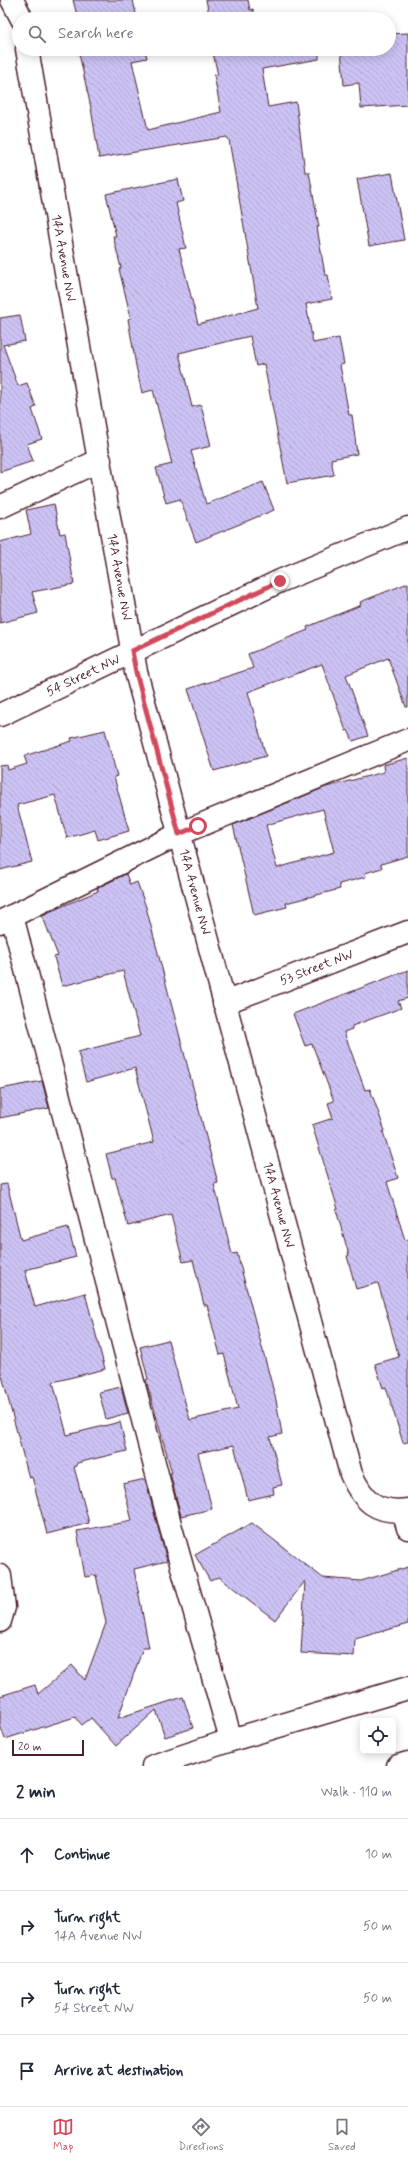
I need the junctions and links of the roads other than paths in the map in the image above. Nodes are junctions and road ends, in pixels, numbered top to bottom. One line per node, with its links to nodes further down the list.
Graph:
1 (12, 0): 2 (street)
2 (18, 12)
3 (28, 56): 4 (street, 14A Avenue NW)
4 (100, 460): 5 (street); 7 (street, 14A Avenue NW)
5 (0, 508)
6 (408, 528): 7 (street, 54 Street NW)
7 (132, 651): 8 (street, 54 Street NW); 10 (street, 14A Avenue NW)
8 (0, 715)
9 (408, 740): 10 (street)
10 (179, 834): 11 (street); 13 (street, 14A Avenue NW)
11 (6, 919): 18 (street)
12 (408, 932): 13 (street, 53 Street NW)
13 (224, 1003): 14 (street, 14A Avenue NW)
14 (406, 1516)
15 (0, 1576): 16 (street)
16 (0, 1621)
17 (408, 1688): 18 (street)
18 (231, 1740): 20 (street)
19 (408, 1763): 21 (street)
20 (153, 1766)
21 (398, 1766)

